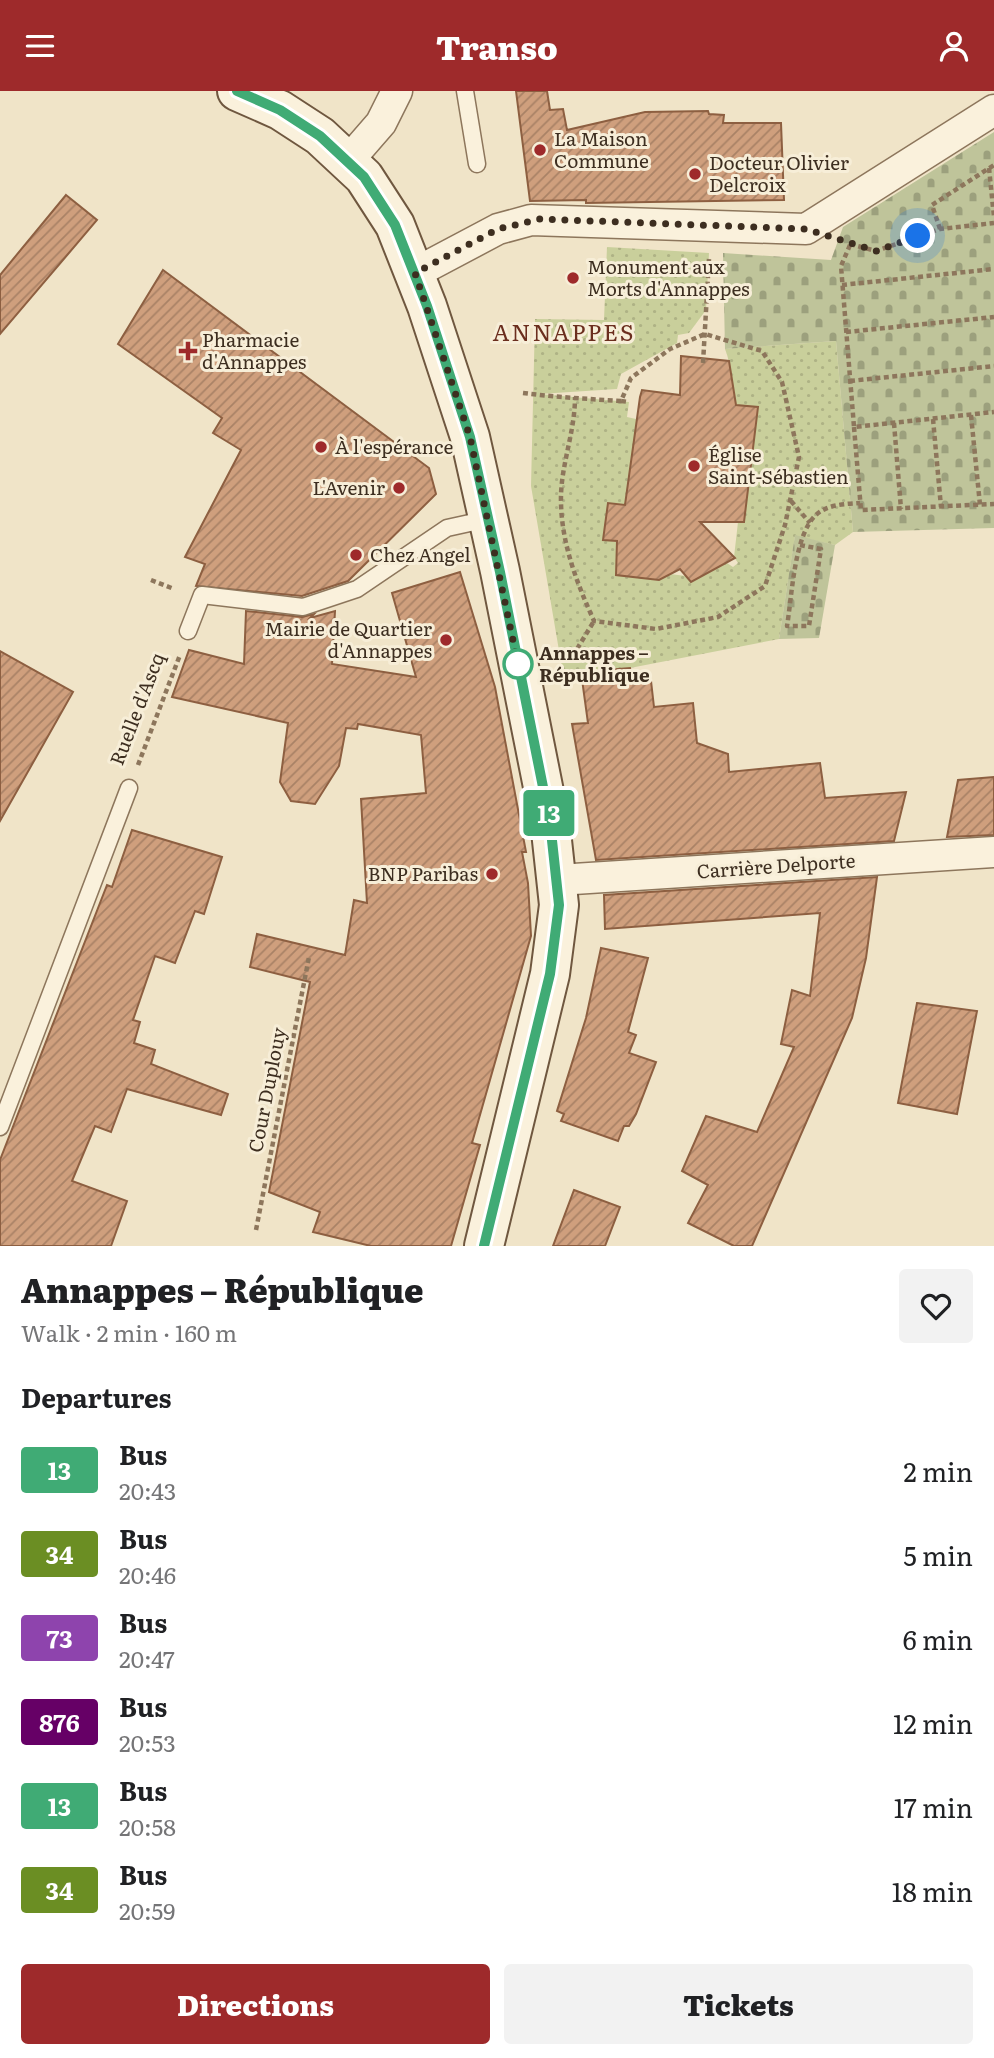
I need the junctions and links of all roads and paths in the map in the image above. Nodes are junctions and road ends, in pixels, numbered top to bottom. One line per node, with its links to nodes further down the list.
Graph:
1 (237, 91): 5 (street)
2 (397, 91): 5 (street)
3 (465, 91): 6 (lane)
4 (994, 110): 12 (street)
5 (348, 160): 16 (street)
6 (477, 164)
7 (991, 167): 8 (path); 13 (path)
8 (992, 175): 9 (path)
9 (994, 217)
10 (994, 223): 13 (path)
11 (709, 227): 12 (street); 16 (street); 20 (path)
12 (806, 229): 14 (path)
13 (940, 229): 14 (path)
14 (850, 244): 17 (path)
15 (994, 269): 17 (path)
16 (415, 273): 39 (street)
17 (842, 285): 19 (path)
18 (994, 317): 19 (path)
19 (846, 332): 23 (path)
20 (705, 334): 21 (path); 26 (path); 33 (path)
21 (704, 363)
22 (994, 366): 23 (path)
23 (850, 381): 32 (path)
24 (523, 393): 25 (path)
25 (575, 397): 26 (path); 42 (path)
26 (621, 401): 27 (path)
27 (629, 402)
28 (994, 412): 29 (path)
29 (971, 415): 30 (path); 36 (path)
30 (933, 419): 31 (path); 37 (path)
31 (894, 423): 32 (path); 38 (path)
32 (854, 427): 34 (path)
33 (790, 501): 40 (path); 42 (path)
34 (860, 503): 38 (path); 40 (path)
35 (994, 504): 36 (path)
36 (980, 505): 37 (path)
37 (941, 506): 38 (path)
38 (901, 509)
39 (488, 519): 43 (lane); 47 (street)
40 (810, 523): 41 (path)
41 (800, 545): 41 (path)
42 (594, 621): 44 (path)
43 (188, 631): 45 (path, Ruelle d'Ascq)
44 (555, 658)
45 (129, 787): 49 (lane, Ruelle d'Ascq)
46 (994, 852): 47 (street, Carrière Delporte)
47 (558, 880): 51 (street)
48 (309, 957): 50 (path, Cour Duplouy)
49 (0, 1126)
50 (256, 1230)
51 (484, 1246)

